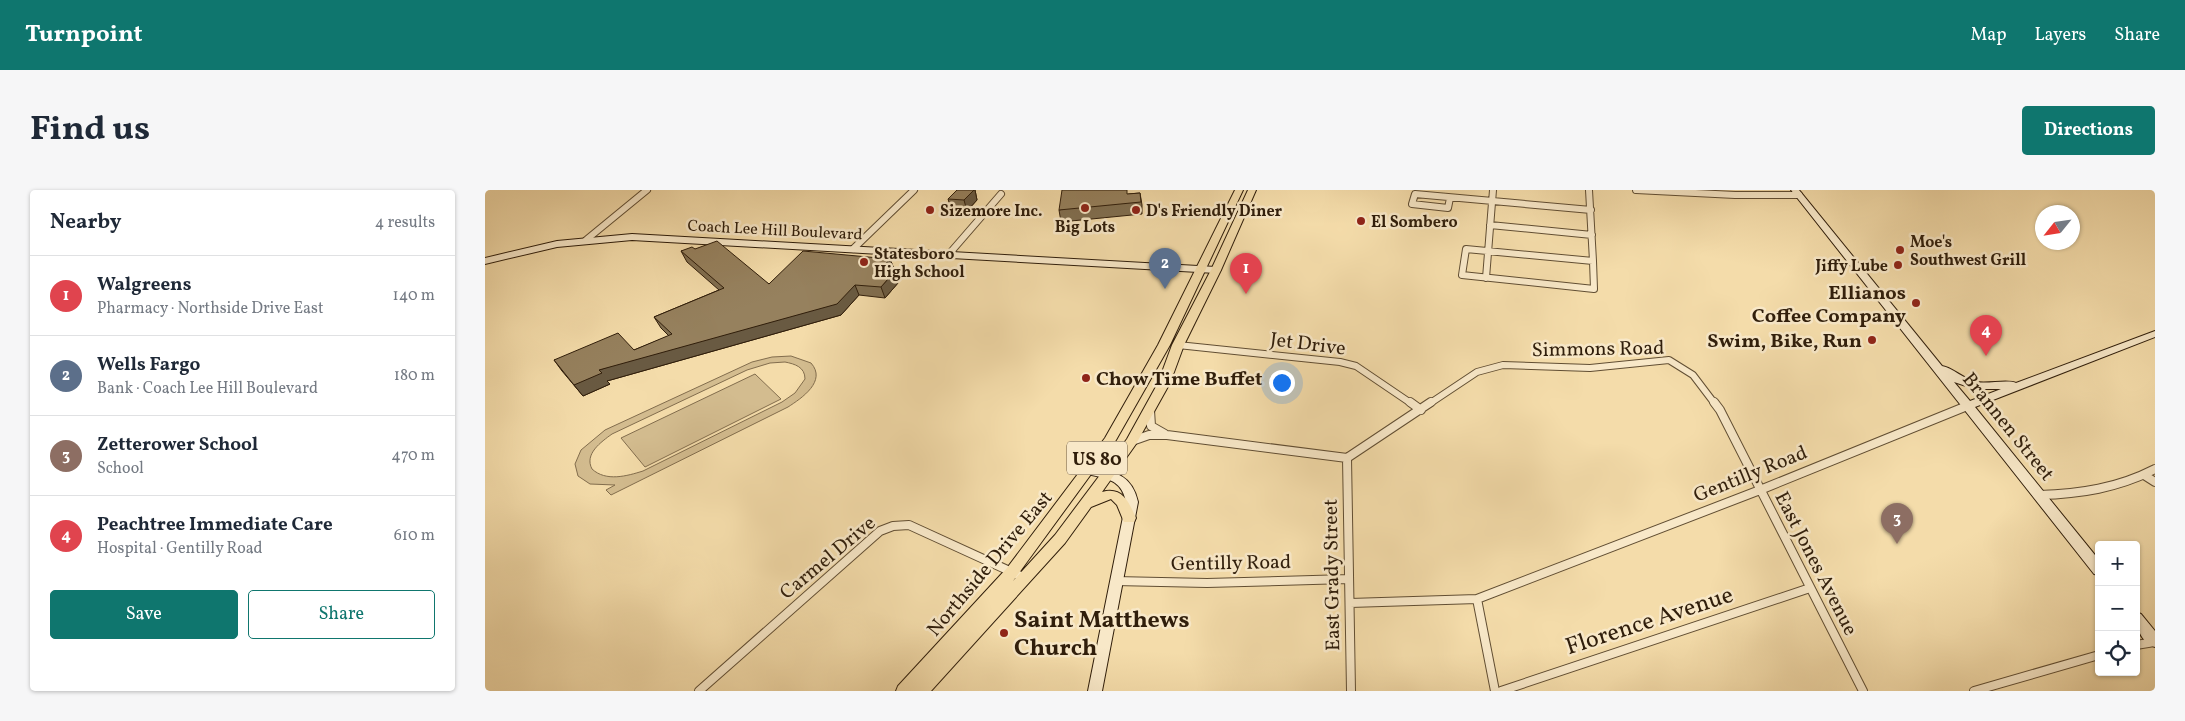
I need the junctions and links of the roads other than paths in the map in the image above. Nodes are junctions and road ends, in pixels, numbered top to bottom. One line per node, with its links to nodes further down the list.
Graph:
1 (647, 190): 15 (street)
2 (914, 190): 16 (street)
3 (1239, 190): 21 (main road, Northside Drive East / US 80)
4 (1252, 190): 22 (main road, Northside Drive East / US 80)
5 (1493, 190): 11 (street)
6 (1589, 190): 12 (street)
7 (1636, 190): 8 (street)
8 (1797, 192): 26 (street, Brannen Street)
9 (1001, 194): 18 (street)
10 (1450, 198): 10 (street); 11 (street)
11 (1492, 202): 12 (street); 13 (street)
12 (1591, 210): 14 (street)
13 (1490, 225): 14 (street); 17 (street)
14 (1592, 235): 20 (street)
15 (586, 240): 16 (street, Coach Lee Hill Boulevard); 19 (street, Coach Lee Hill Boulevard)
16 (853, 249): 18 (street, Coach Lee Hill Boulevard)
17 (1488, 251): 20 (street); 23 (street); 23 (street)
18 (949, 254): 21 (street, Coach Lee Hill Boulevard)
19 (485, 261)
20 (1593, 261): 23 (street)
21 (1201, 269): 22 (street, Coach Lee Hill Boulevard); 36 (main road, Northside Drive East / US 80)
22 (1216, 270): 25 (main road, Northside Drive East / US 80)
23 (1486, 278)
24 (2154, 336): 27 (street, Gentilly Road)
25 (1178, 345): 30 (main road, Northside Drive East / US 80); 31 (street, Jet Drive)
26 (1925, 353): 27 (street); 29 (street, Brannen Street)
27 (2064, 370): 29 (street, Gentilly Road)
28 (1693, 375): 31 (street, Simmons Road); 40 (street, East Jones Avenue)
29 (1967, 406): 40 (street, Gentilly Road); 41 (street, Brannen Street)
30 (1150, 410): 32 (street); 33 (main road, Northside Drive East / US 80)
31 (1421, 410): 34 (street, Simmons Road)
32 (1167, 435): 33 (street); 34 (street)
33 (1132, 442): 37 (main road, Northside Drive East / US 80)
34 (1347, 458): 46 (street, East Grady Street)
35 (2155, 469): 38 (street)
36 (1089, 470): 37 (street); 45 (main road, Northside Drive East / US 80)
37 (1109, 474): 42 (main road, Northside Drive East / US 80); 43 (street)
38 (2144, 475): 39 (street); 41 (street)
39 (2155, 482)
40 (1759, 490): 48 (street, East Jones Avenue); 49 (street, Gentilly Road)
41 (2039, 495): 44 (street, Brannen Street)
42 (1089, 503): 43 (main road); 45 (main road, Northside Drive East / US 80)
43 (1129, 518): 47 (street)
44 (2095, 565)
45 (1019, 575): 55 (street, Carmel Drive); 56 (main road, Northside Drive East / US 80); 57 (main road, Northside Drive East / US 80)
46 (1347, 579): 47 (street, Gentilly Road); 50 (street, East Grady Street)
47 (1115, 581): 58 (street)
48 (1810, 588): 61 (street, Florence Avenue); 62 (street, East Jones Avenue)
49 (1477, 600): 50 (street, Gentilly Road); 60 (street)
50 (1350, 603): 59 (street, East Grady Street)
51 (2140, 623): 52 (street)
52 (2155, 642): 53 (street)
53 (2140, 644)
54 (2095, 656): 63 (street)
55 (699, 691)
56 (904, 691)
57 (921, 691)
58 (1095, 691)
59 (1351, 691)
60 (1495, 691)
61 (1501, 691)
62 (1863, 691)
63 (1974, 691)

